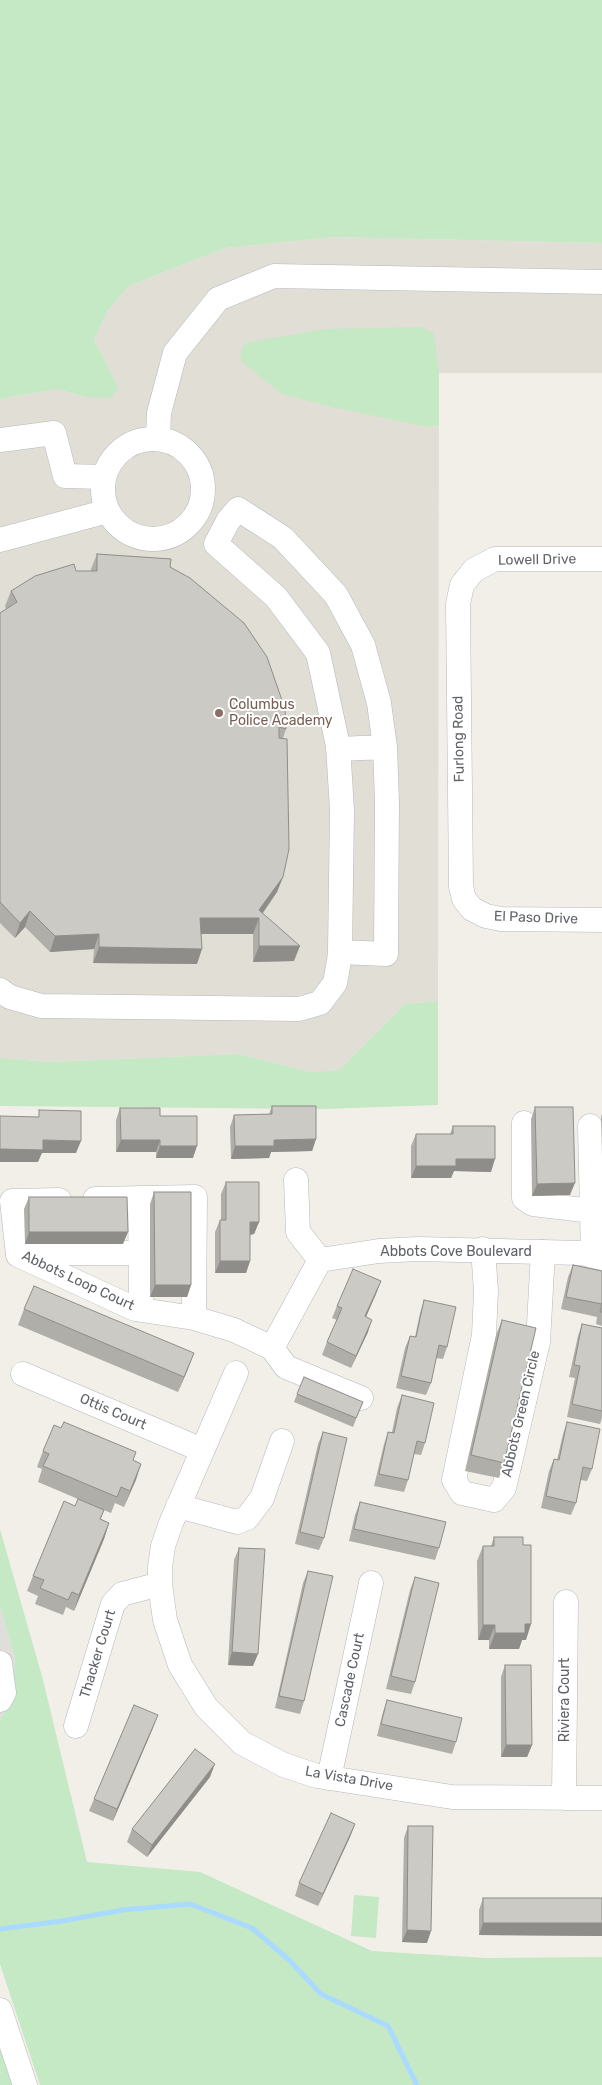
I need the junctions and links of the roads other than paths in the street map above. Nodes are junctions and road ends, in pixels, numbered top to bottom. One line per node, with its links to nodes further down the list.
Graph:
1 (602, 282): 2 (street)
2 (158, 439): 4 (street); 5 (street)
3 (0, 440): 4 (street)
4 (104, 477): 6 (street)
5 (199, 506): 6 (street); 7 (street)
6 (108, 511): 8 (street)
7 (226, 524): 11 (street); 12 (street)
8 (0, 540)
9 (602, 559): 10 (street, Lowell Drive)
10 (474, 570): 13 (street, Furlong Road)
11 (385, 747): 12 (street); 15 (street)
12 (338, 749): 15 (street)
13 (472, 909): 14 (street, El Paso Drive)
14 (602, 920)
15 (340, 952): 16 (street)
16 (0, 990)
17 (524, 1123): 21 (street)
18 (590, 1126): 21 (street)
19 (296, 1180): 27 (street)
20 (140, 1198): 24 (street, Abbots Loop Court); 25 (street); 29 (street, Abbots Loop Court)
21 (592, 1210): 26 (street)
22 (483, 1250): 23 (street, Abbots Cove Boulevard); 23 (street, Abbots Green Circle); 27 (street, Abbots Cove Boulevard)
23 (543, 1252): 26 (street, Abbots Cove Boulevard)
24 (18, 1253): 25 (street); 28 (street, Abbots Loop Court)
25 (140, 1253): 28 (street)
26 (598, 1257)
27 (320, 1260): 30 (street)
28 (141, 1310): 29 (street, Abbots Loop Court)
29 (194, 1318): 30 (street, Abbots Loop Court)
30 (272, 1348): 33 (street)
31 (236, 1373): 35 (street, La Vista Drive)
32 (23, 1374): 35 (street, Ottis Court)
33 (361, 1398)
34 (282, 1441): 36 (street)
35 (202, 1450): 36 (street, La Vista Drive)
36 (178, 1506): 38 (street, La Vista Drive)
37 (372, 1583): 43 (street, Cascade Court)
38 (160, 1584): 42 (street, Thacker Court); 43 (street, La Vista Drive)
39 (566, 1602): 44 (street, Riviera Court)
40 (0, 1663): 41 (street)
41 (0, 1700)
42 (76, 1726)
43 (328, 1778): 44 (street, La Vista Drive)
44 (564, 1798): 45 (street, La Vista Drive)
45 (602, 1798)
46 (0, 2010): 47 (street)
47 (25, 2085)

